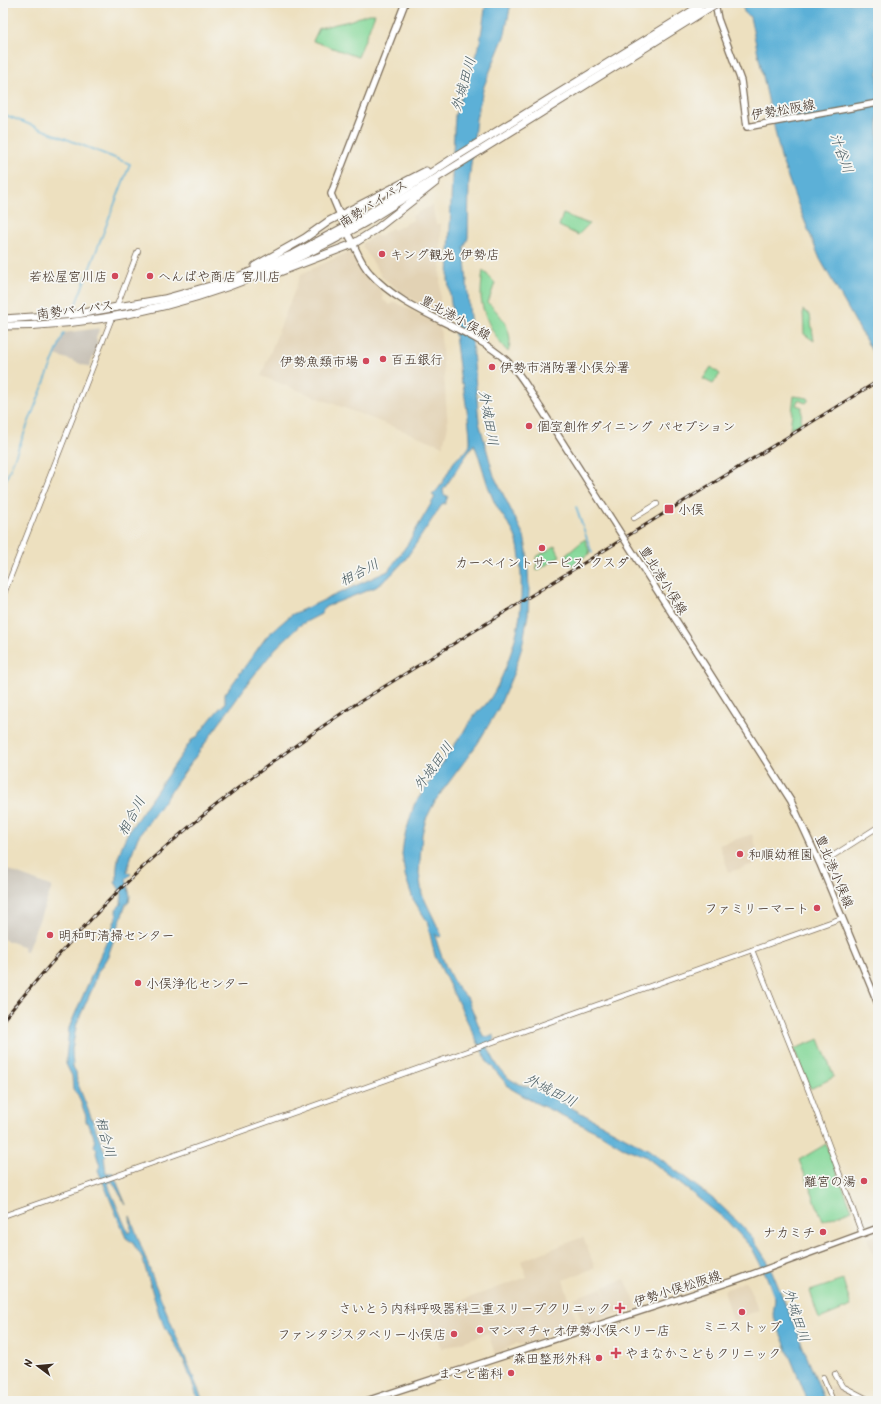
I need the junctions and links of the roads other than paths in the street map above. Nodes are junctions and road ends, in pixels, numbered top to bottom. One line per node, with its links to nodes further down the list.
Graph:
1 (405, 3): 7 (main road)
2 (705, 3): 4 (highway, 南勢バイパス)
3 (716, 3): 4 (highway, 南勢バイパス, bridge); 5 (main road, 伊勢松阪線)
4 (701, 9): 6 (highway, 南勢バイパス)
5 (878, 103)
6 (452, 163): 7 (highway); 9 (highway); 11 (highway, 南勢バイパス); 11 (highway, 南勢バイパス)
7 (341, 218): 11 (highway)
8 (349, 236): 9 (main road, 豊北港小俣線)
9 (353, 244): 11 (highway); 20 (main road, 豊北港小俣線, bridge)
10 (138, 251): 12 (street)
11 (214, 289): 12 (highway, 南勢バイパス); 13 (highway, 南勢バイパス)
12 (115, 308): 13 (street); 14 (highway, 南勢バイパス)
13 (112, 317): 15 (highway, 南勢バイパス); 18 (street)
14 (3, 319)
15 (3, 326)
16 (657, 504): 17 (street)
17 (634, 518)
18 (3, 596)
19 (878, 826): 20 (street)
20 (820, 864): 21 (main road, 豊北港小俣線)
21 (842, 918): 22 (street); 23 (main road, 豊北港小俣線)
22 (752, 950): 24 (street); 26 (street)
23 (878, 1004)
24 (3, 1216)
25 (878, 1228): 26 (main road, 伊勢小俣松阪線)
26 (862, 1234): 29 (main road, 伊勢小俣松阪線)
27 (834, 1374): 31 (street)
28 (823, 1377): 30 (street)
29 (366, 1401)
30 (833, 1401)
31 (871, 1401)

